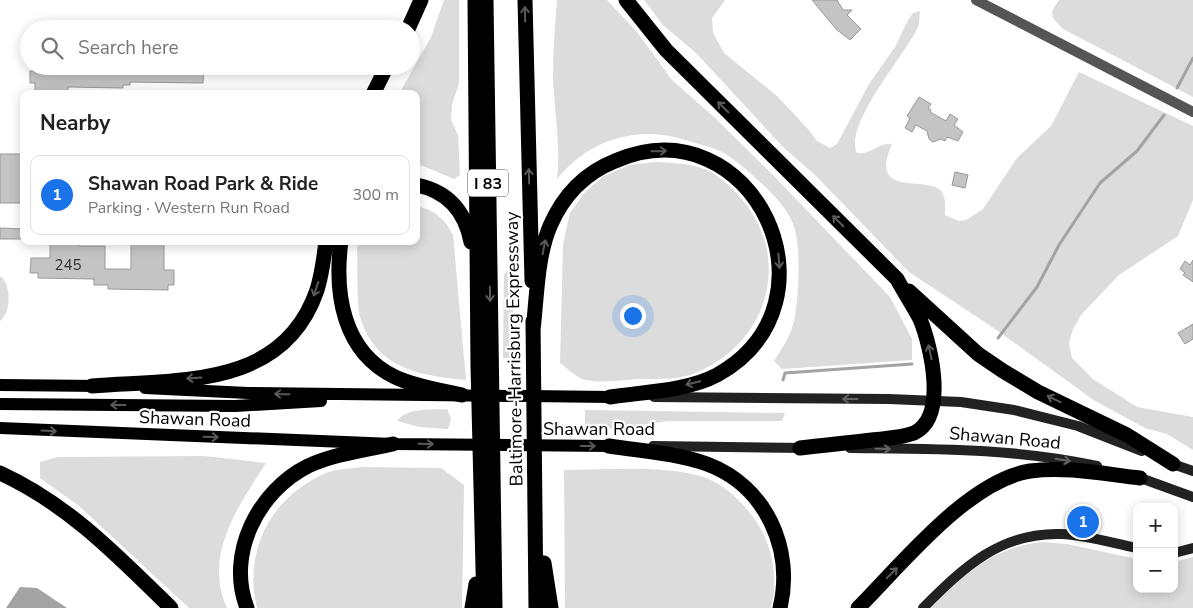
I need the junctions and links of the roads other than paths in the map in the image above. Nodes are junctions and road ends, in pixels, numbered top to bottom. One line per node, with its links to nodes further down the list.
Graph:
1 (422, 0): 7 (highway)
2 (474, 0): 15 (highway)
3 (486, 0): 17 (highway, Baltimore-Harrisburg Expressway / I 83, one-way to 17)
4 (525, 0): 16 (highway, Baltimore-Harrisburg Expressway / I 83, one-way to 4)
5 (626, 0): 14 (highway, one-way to 5)
6 (976, 0): 10 (street)
7 (412, 20)
8 (383, 75): 9 (highway)
9 (374, 90)
10 (1193, 112)
11 (420, 186): 15 (highway)
12 (325, 245): 19 (highway, one-way to 19)
13 (341, 245): 21 (highway)
14 (897, 279): 23 (highway, one-way to 14); 29 (highway, one-way to 14)
15 (478, 298): 17 (highway)
16 (533, 330): 22 (highway, one-way to 22); 35 (highway, Baltimore-Harrisburg Expressway / I 83)
17 (484, 366): 32 (highway, Baltimore-Harrisburg Expressway / I 83)
18 (0, 385): 19 (main road, Shawan Road)
19 (92, 386): 20 (main road, Shawan Road, one-way to 19)
20 (393, 395): 21 (main road, Shawan Road); 24 (main road, one-way to 24)
21 (462, 395): 22 (main road, Shawan Road)
22 (610, 397): 23 (main road, Shawan Road, one-way to 22)
23 (934, 400): 28 (highway); 29 (main road, Shawan Road)
24 (0, 404)
25 (0, 428): 26 (main road, Shawan Road, one-way to 26)
26 (393, 444): 27 (main road, Shawan Road, one-way to 27); 42 (highway)
27 (609, 446): 28 (main road, Shawan Road); 48 (highway)
28 (800, 448): 34 (main road, Shawan Road, one-way to 34)
29 (1173, 464): 30 (main road, Shawan Road); 33 (main road, Shawan Road)
30 (1193, 471)
31 (0, 472): 41 (highway)
32 (486, 474): 37 (highway); 45 (highway, Baltimore-Harrisburg Expressway / I 83)
33 (1193, 476)
34 (1140, 478): 36 (main road, Shawan Road); 49 (highway, one-way to 34)
35 (536, 495): 46 (highway, Baltimore-Harrisburg Expressway / I 83); 47 (highway)
36 (1193, 497)
37 (481, 543): 43 (highway); 44 (highway)
38 (1133, 547): 50 (main road)
39 (1193, 548): 40 (main road)
40 (1178, 552)
41 (171, 608)
42 (246, 608)
43 (472, 608)
44 (484, 608)
45 (495, 608)
46 (536, 608)
47 (551, 608)
48 (780, 608)
49 (858, 608)
50 (923, 608)

